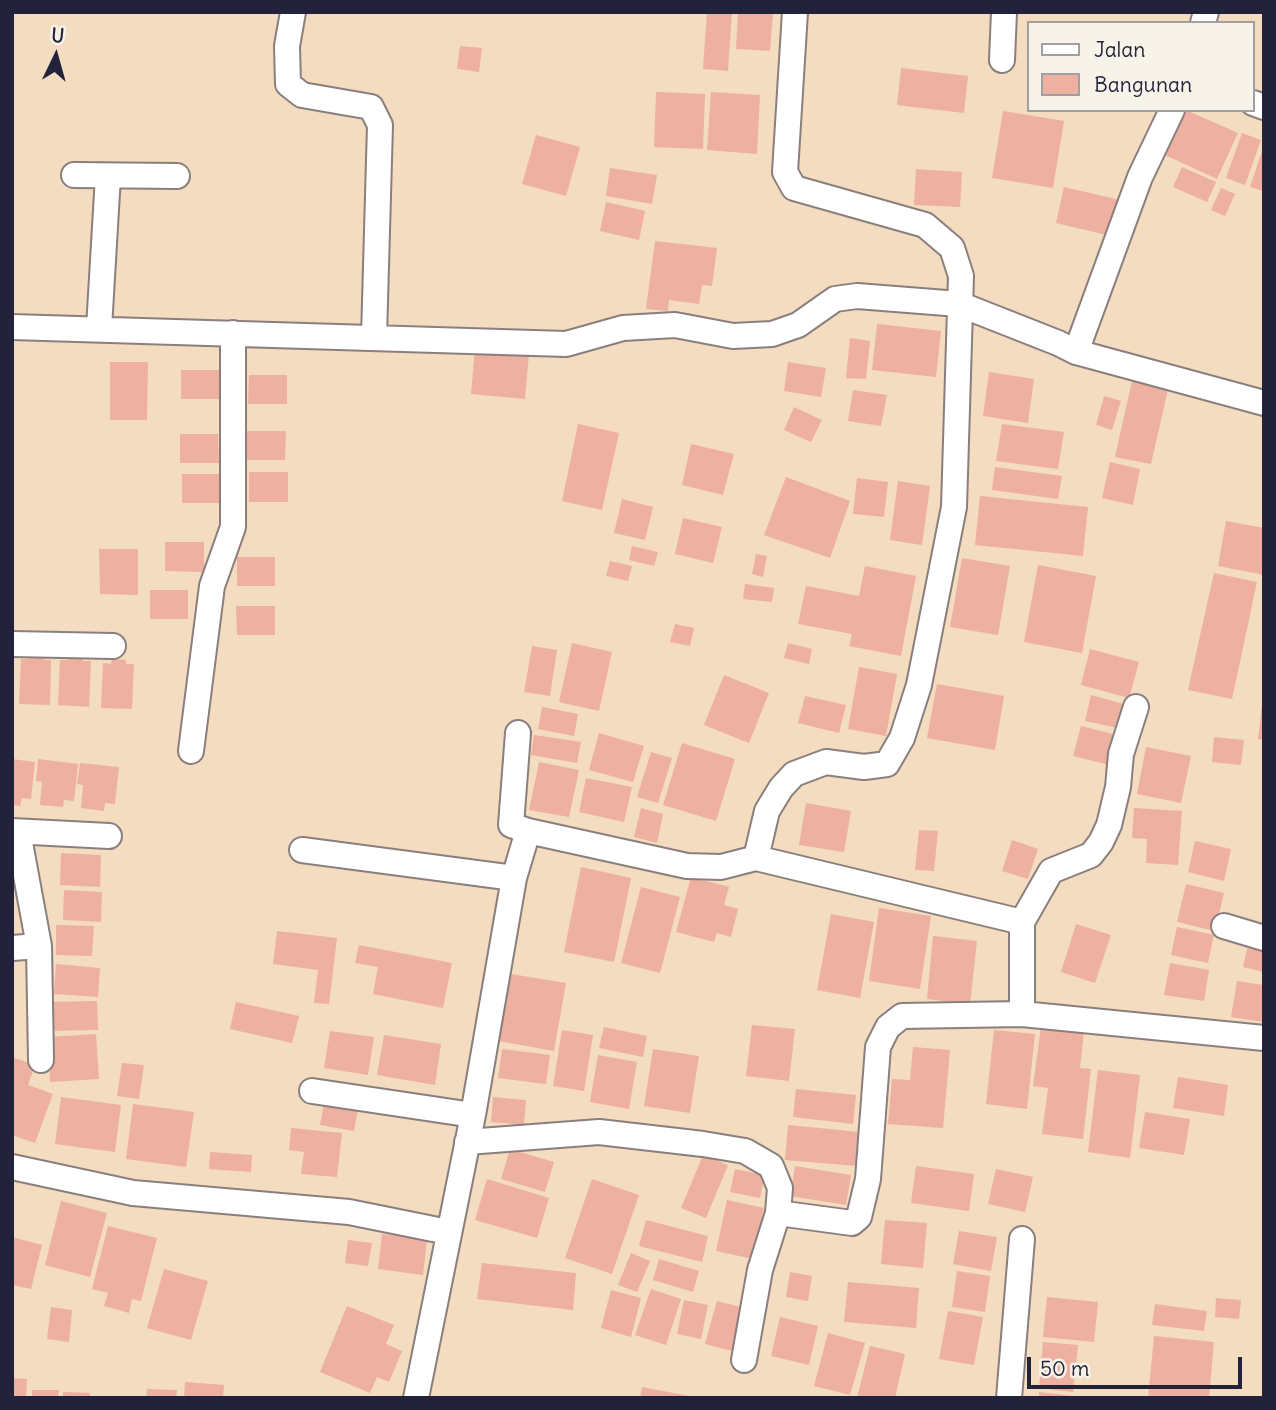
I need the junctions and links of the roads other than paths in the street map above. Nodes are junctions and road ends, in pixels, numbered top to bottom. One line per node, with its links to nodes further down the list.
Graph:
1 (293, 12): 13 (street)
2 (795, 12): 9 (street)
3 (1004, 12): 4 (street)
4 (1002, 60)
5 (1171, 112): 14 (street)
6 (74, 176): 7 (street)
7 (108, 176): 8 (street); 11 (street)
8 (177, 176)
9 (960, 304): 13 (street); 14 (street); 25 (street)
10 (12, 327): 11 (street)
11 (99, 328): 12 (street)
12 (233, 333): 13 (street); 20 (street)
13 (374, 337)
14 (1076, 352): 15 (street)
15 (1264, 403)
16 (12, 644): 17 (street)
17 (113, 646)
18 (1136, 708): 27 (street)
19 (518, 733): 22 (street)
20 (191, 751)
21 (15, 831): 23 (street); 30 (street)
22 (528, 831): 25 (street); 26 (street)
23 (109, 836)
24 (302, 850): 26 (street)
25 (756, 858): 27 (street)
26 (514, 878): 36 (street)
27 (1022, 922): 32 (street)
28 (1224, 926): 29 (street)
29 (1264, 938)
30 (39, 946): 31 (street); 34 (street)
31 (12, 948)
32 (1022, 1014): 33 (street); 39 (street)
33 (1264, 1038)
34 (41, 1060)
35 (312, 1091): 36 (street)
36 (472, 1115): 37 (street)
37 (467, 1142): 39 (street); 40 (street)
38 (12, 1167): 40 (street)
39 (778, 1213): 42 (street)
40 (449, 1232): 43 (street)
41 (1022, 1239): 44 (street)
42 (744, 1360)
43 (413, 1396)
44 (1009, 1398)

